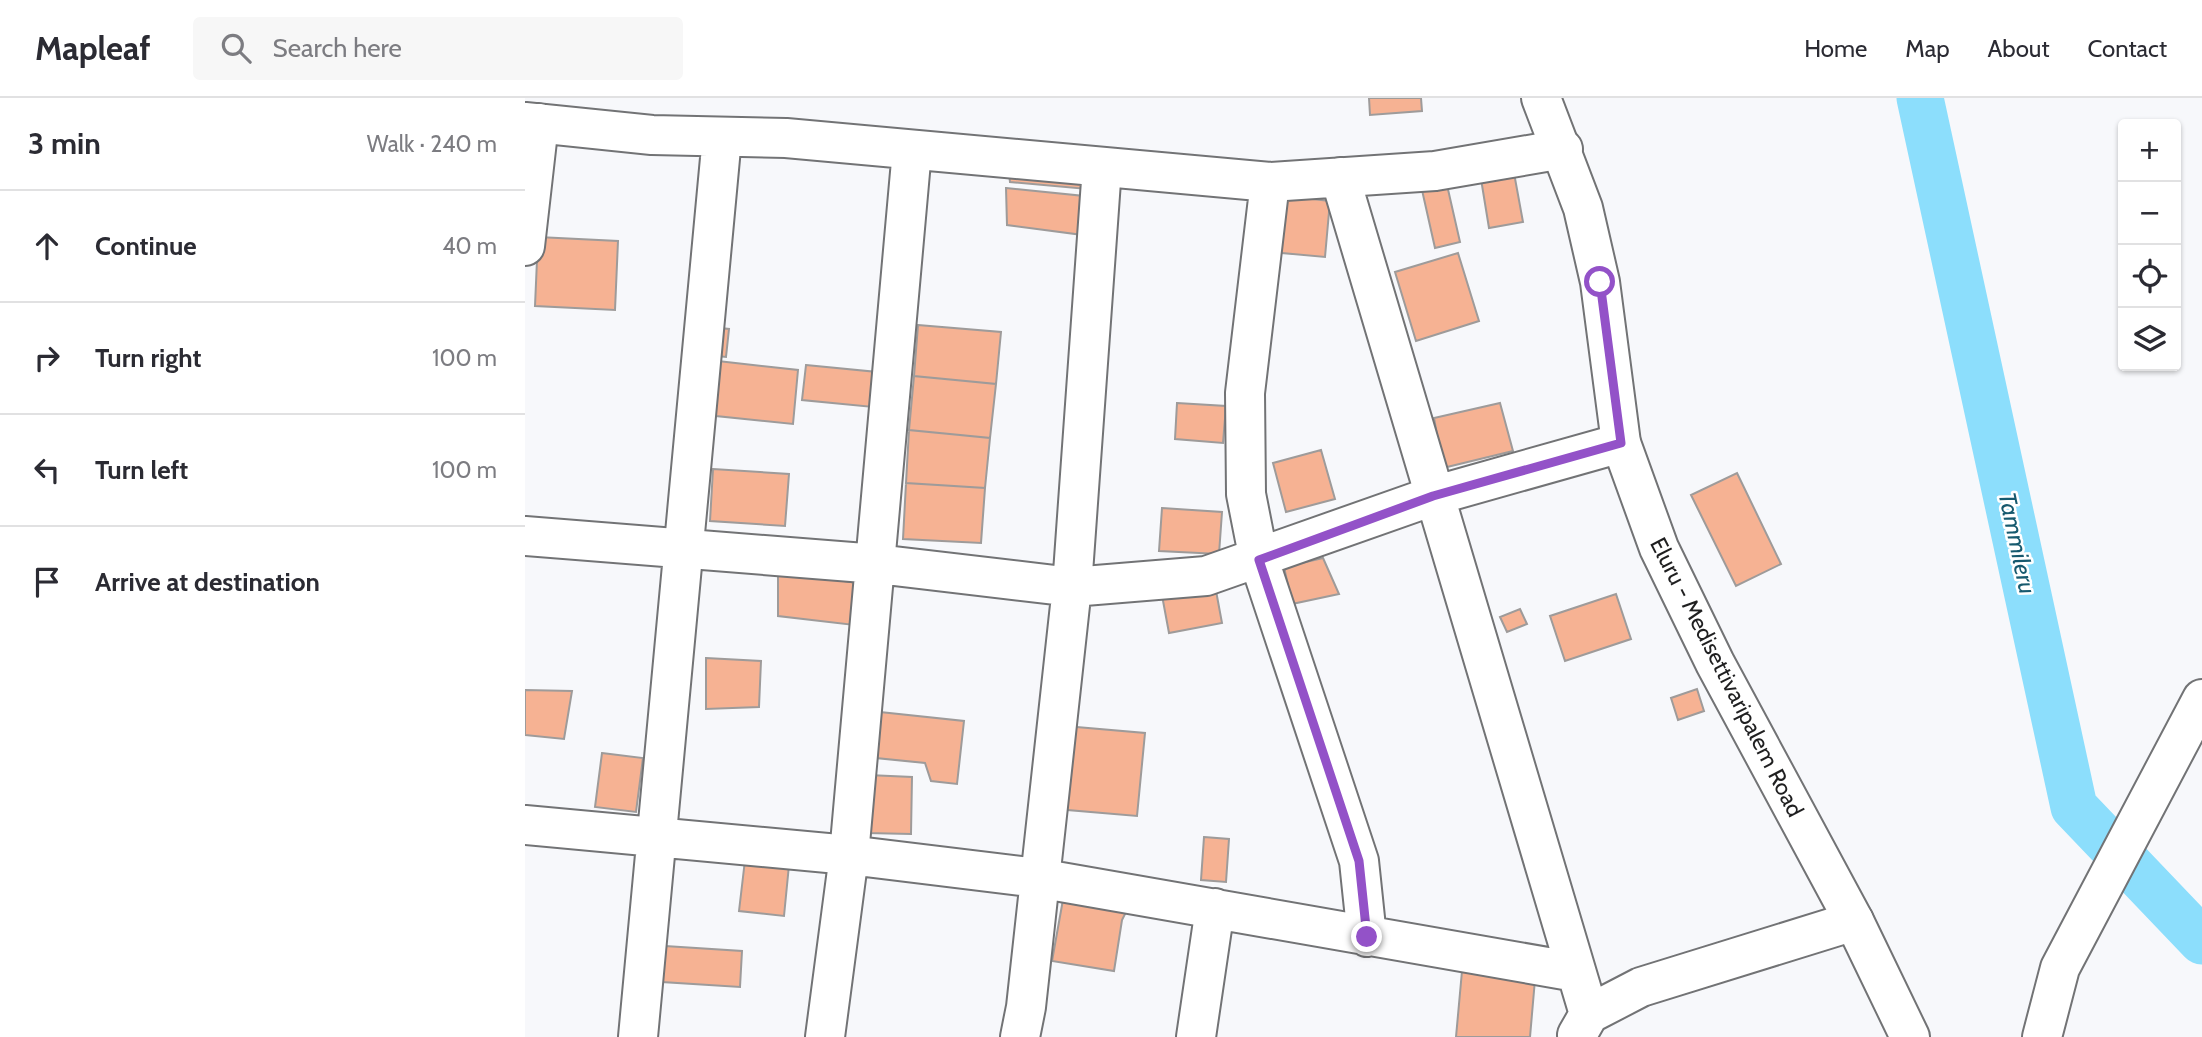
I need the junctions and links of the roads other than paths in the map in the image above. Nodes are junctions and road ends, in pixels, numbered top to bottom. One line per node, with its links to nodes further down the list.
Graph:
1 (1541, 98): 4 (street, Eluru - Medisettivaripalem Road)
2 (532, 122): 3 (street); 9 (street)
3 (722, 137): 5 (street); 13 (street)
4 (1563, 149): 7 (street); 10 (street, Eluru - Medisettivaripalem Road)
5 (912, 150): 6 (street); 15 (street)
6 (1102, 167): 8 (street); 16 (street)
7 (1341, 177): 8 (street); 11 (street)
8 (1270, 182): 14 (street)
9 (525, 246)
10 (1621, 443): 11 (street); 23 (street, Eluru - Medisettivaripalem Road)
11 (1433, 496): 14 (street); 25 (street)
12 (525, 536): 13 (street)
13 (683, 548): 15 (street); 19 (street)
14 (1259, 560): 16 (street); 24 (street)
15 (877, 564): 16 (street); 20 (street)
16 (1072, 587): 21 (street)
17 (2202, 699): 32 (street)
18 (525, 825): 19 (street)
19 (655, 837): 20 (street); 27 (street)
20 (849, 855): 21 (street); 28 (street)
21 (1038, 878): 22 (street); 29 (street)
22 (1215, 908): 24 (street); 30 (street)
23 (1854, 921): 26 (street); 31 (street, Eluru - Medisettivaripalem Road)
24 (1367, 937): 25 (street)
25 (1576, 972): 26 (street)
26 (1583, 1026)
27 (638, 1037)
28 (824, 1037)
29 (1020, 1037)
30 (1196, 1037)
31 (1910, 1037)
32 (2042, 1037)

